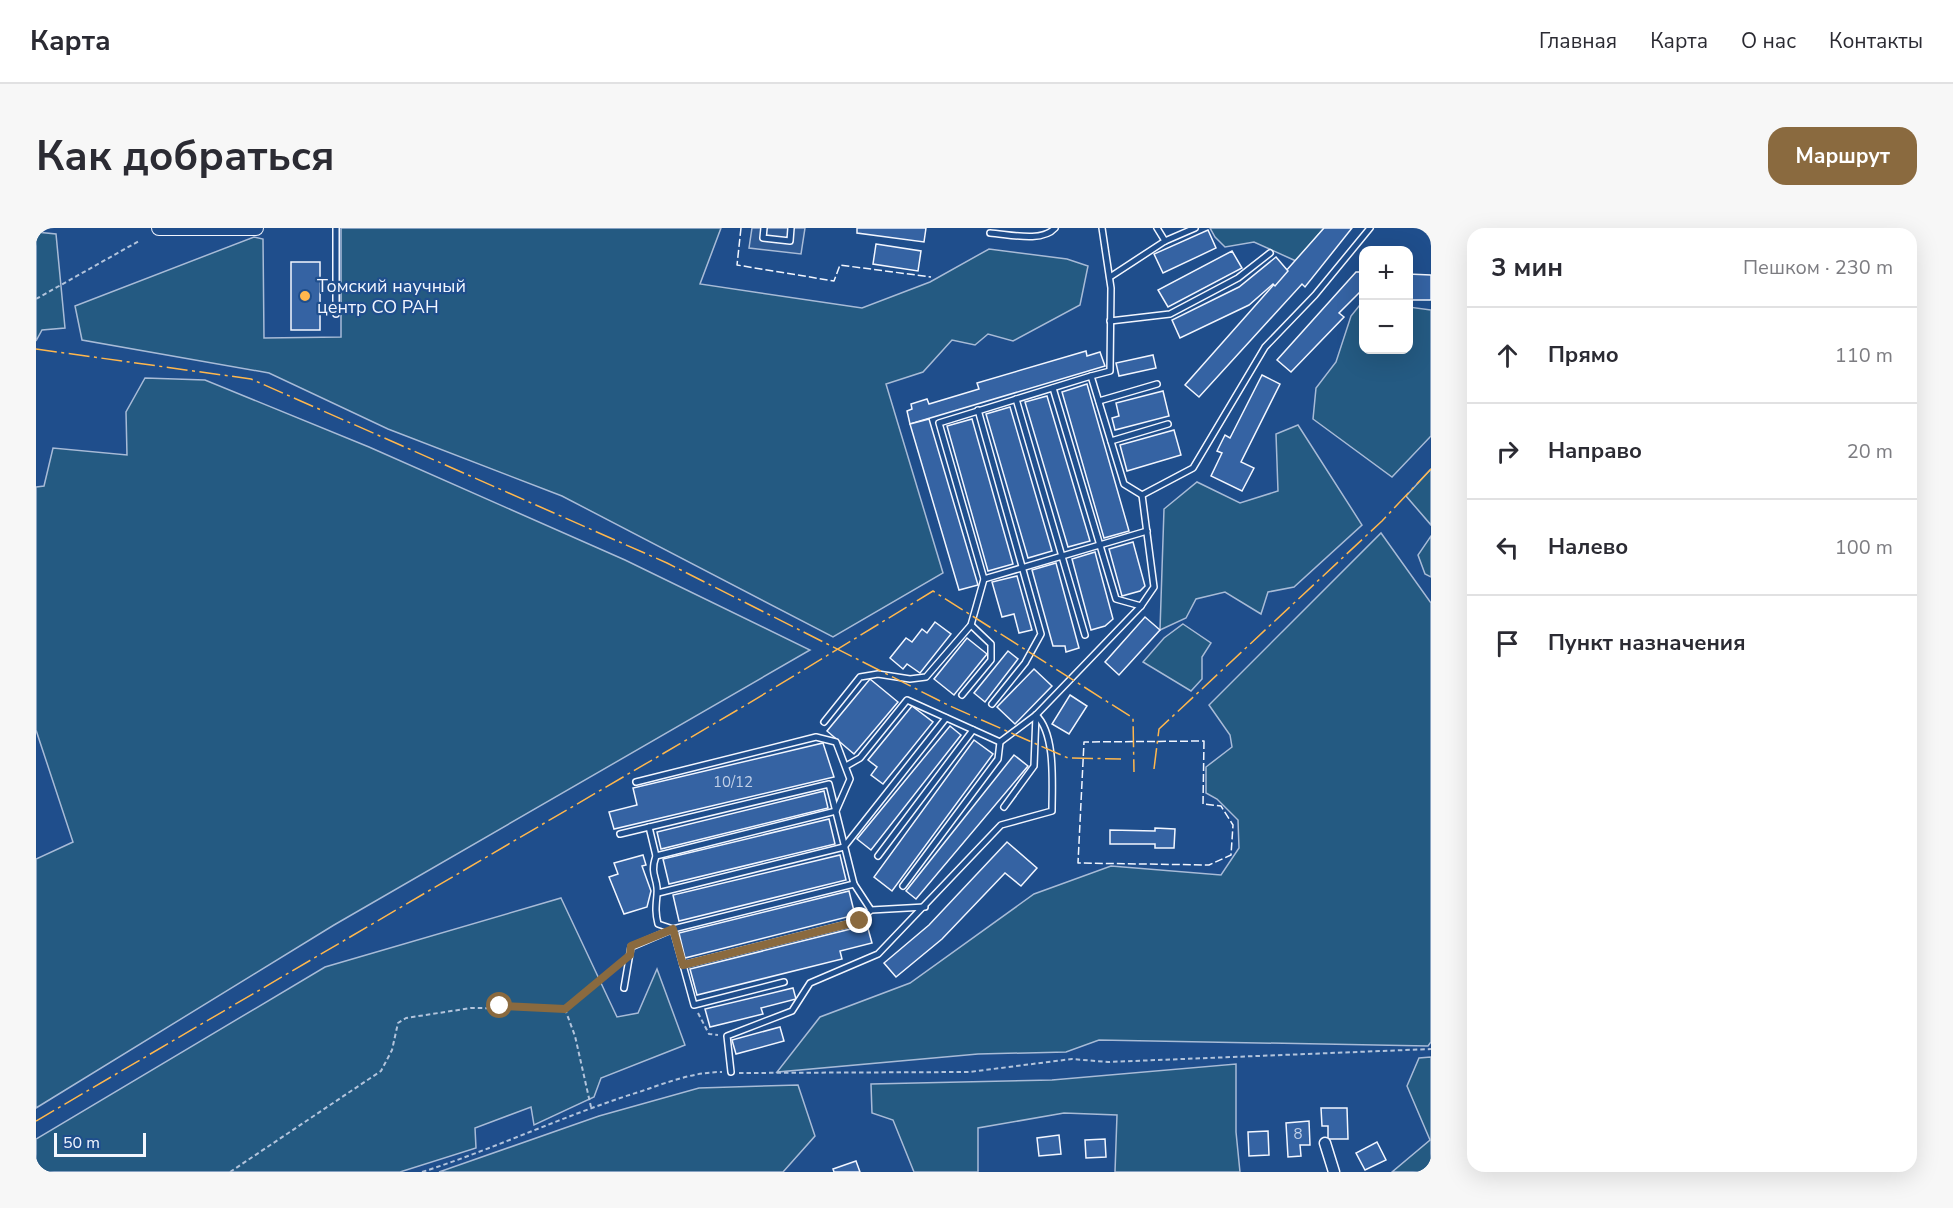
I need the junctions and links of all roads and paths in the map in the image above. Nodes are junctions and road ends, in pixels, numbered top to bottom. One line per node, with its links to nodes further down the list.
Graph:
1 (159, 228): 11 (street)
2 (256, 228): 11 (street)
3 (336, 228): 18 (lane)
4 (764, 228): 5 (lane)
5 (791, 228)
6 (1055, 228): 12 (lane)
7 (1102, 228): 16 (lane)
8 (1157, 228): 14 (lane)
9 (1195, 228): 14 (lane)
10 (1370, 228): 28 (lane)
11 (179, 229)
12 (990, 233)
13 (139, 240): 17 (path)
14 (1165, 241): 16 (lane)
15 (1270, 253): 19 (lane)
16 (1110, 277): 19 (lane)
17 (36, 299)
18 (336, 314)
19 (1110, 321): 20 (lane)
20 (1091, 376): 22 (lane); 24 (lane)
21 (1157, 384): 24 (lane)
22 (1053, 387): 23 (lane); 30 (lane)
23 (1016, 399): 25 (lane); 31 (lane)
24 (1099, 400): 27 (lane)
25 (978, 410): 32 (lane); 33 (lane)
26 (1168, 424): 27 (lane)
27 (1111, 441): 28 (lane)
28 (1142, 495): 29 (lane)
29 (1147, 531): 30 (lane); 34 (lane)
30 (1101, 544): 31 (lane); 34 (lane)
31 (1062, 556): 32 (lane); 36 (lane)
32 (1023, 567): 33 (lane); 38 (lane)
33 (984, 579): 35 (lane)
34 (1141, 606): 39 (lane)
35 (971, 625): 37 (lane); 41 (lane)
36 (1085, 635)
37 (962, 695)
38 (992, 704)
39 (1036, 715): 43 (lane); 46 (lane); 56 (lane)
40 (946, 718): 42 (lane); 44 (lane); 50 (lane)
41 (824, 722)
42 (973, 730): 43 (lane); 52 (lane)
43 (1000, 742): 54 (lane)
44 (846, 766): 45 (lane); 47 (lane)
45 (636, 782)
46 (1004, 807)
47 (836, 811): 48 (lane); 50 (lane); 51 (lane)
48 (649, 827): 49 (lane); 51 (lane)
49 (620, 834)
50 (844, 847): 53 (lane); 55 (lane)
51 (656, 856): 55 (lane)
52 (878, 856)
53 (854, 884): 57 (lane); 58 (lane)
54 (903, 886)
55 (658, 893): 58 (lane)
56 (925, 907): 57 (lane); 65 (lane)
57 (870, 910): 60 (lane)
58 (673, 929): 59 (lane); 60 (lane)
59 (630, 955): 62 (lane); 64 (path)
60 (683, 965): 63 (lane)
61 (784, 982): 63 (lane)
62 (624, 988)
63 (694, 1005): 65 (path)
64 (565, 1009): 68 (path); 70 (path)
65 (727, 1036): 67 (lane)
66 (1431, 1049): 67 (path)
67 (731, 1072): 68 (path)
68 (591, 1107): 71 (path)
69 (1324, 1143): 72 (street)
70 (230, 1172)
71 (422, 1172)
72 (1334, 1172)

